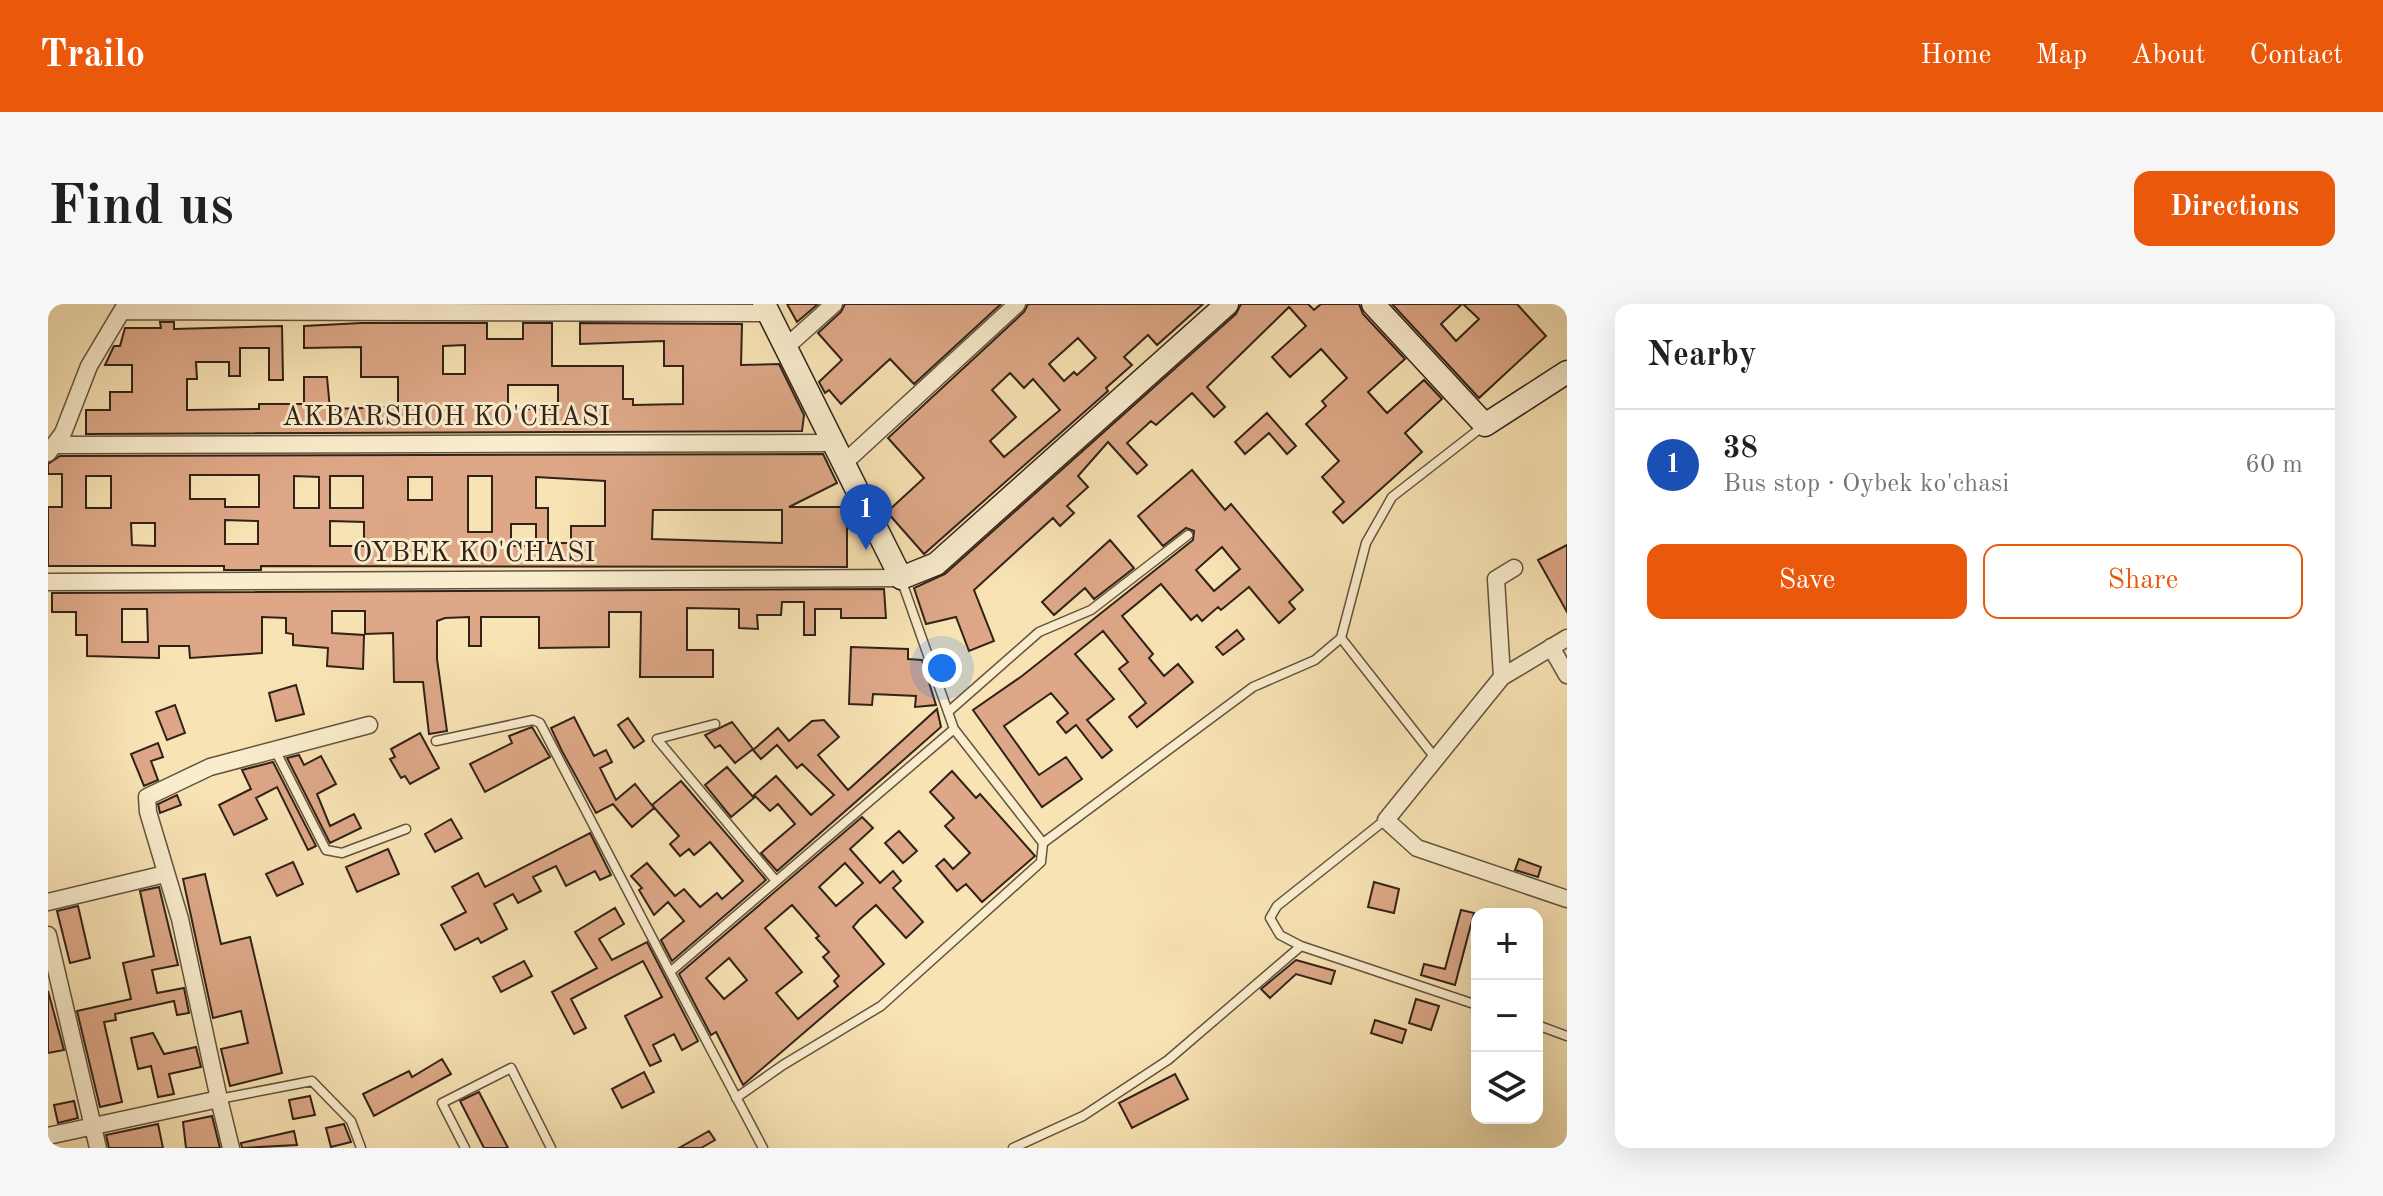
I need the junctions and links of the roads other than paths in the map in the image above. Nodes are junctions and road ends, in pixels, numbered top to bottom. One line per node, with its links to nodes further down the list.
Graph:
1 (834, 304): 7 (street)
2 (1017, 304): 11 (street)
3 (1227, 304): 14 (street)
4 (1373, 304): 9 (street)
5 (126, 307): 6 (street); 10 (street)
6 (766, 309): 7 (street)
7 (786, 347): 11 (street)
8 (1567, 372): 9 (street)
9 (1485, 425): 16 (lane)
10 (52, 449): 11 (street, AKBARSHOH KO'CHASI)
11 (840, 452): 14 (street)
12 (1188, 535): 21 (lane)
13 (1514, 568): 20 (street)
14 (901, 578): 15 (street, OYBEK KO'CHASI); 21 (lane)
15 (48, 582)
16 (1341, 638): 27 (lane); 30 (lane)
17 (1567, 638): 18 (street)
18 (1551, 647): 19 (street); 20 (street)
19 (1567, 675)
20 (1502, 677): 27 (street)
21 (948, 712): 24 (lane)
22 (715, 724): 32 (lane)
23 (369, 725): 26 (street)
24 (954, 729): 30 (lane); 32 (lane)
25 (436, 741): 37 (lane)
26 (275, 750): 29 (lane); 31 (street)
27 (1436, 759): 28 (street)
28 (1386, 820): 33 (street); 36 (lane)
29 (406, 829)
30 (1043, 843): 41 (lane)
31 (165, 874): 34 (street); 42 (street)
32 (776, 881): 37 (lane)
33 (1567, 899)
34 (48, 902)
35 (48, 935): 43 (street)
36 (1301, 946): 38 (lane); 51 (lane)
37 (670, 972): 41 (lane)
38 (1471, 1003)
39 (1543, 1027): 40 (lane)
40 (1567, 1036)
41 (736, 1098): 50 (lane)
42 (219, 1099): 43 (street); 46 (street); 47 (lane)
43 (94, 1127): 44 (street); 45 (street)
44 (48, 1136)
45 (98, 1148)
46 (231, 1148)
47 (361, 1148)
48 (465, 1148): 49 (lane)
49 (551, 1148)
50 (763, 1148)
51 (1013, 1148)

